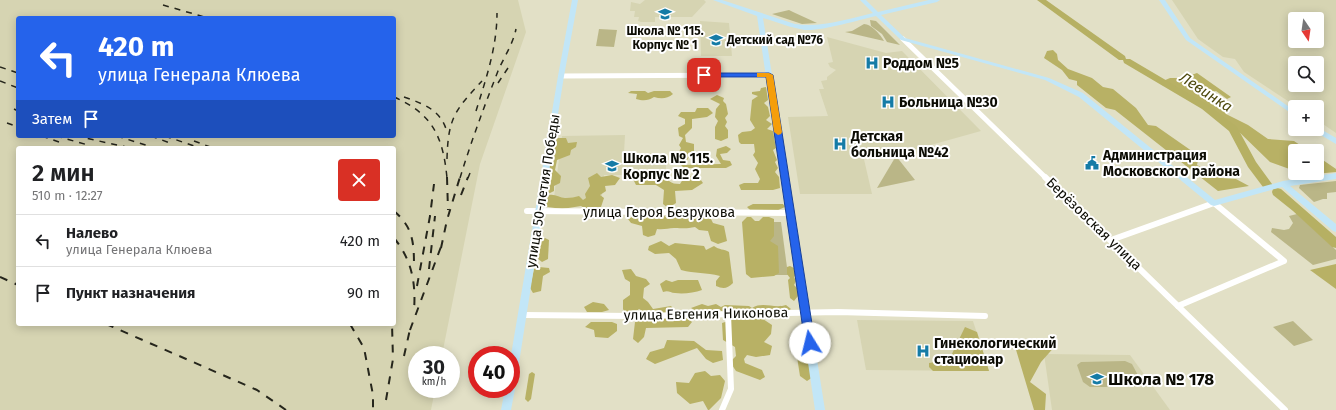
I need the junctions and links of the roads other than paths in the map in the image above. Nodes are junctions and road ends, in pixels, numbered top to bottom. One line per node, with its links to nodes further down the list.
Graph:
1 (575, 0): 12 (street, улица 50-летия Победы)
2 (716, 0): 7 (street)
3 (863, 0): 6 (street)
4 (937, 0): 6 (street)
5 (1162, 0): 13 (street)
6 (877, 14): 8 (street); 10 (street)
7 (760, 15): 8 (street); 9 (street)
8 (787, 24): 9 (street)
9 (763, 28): 11 (street)
10 (903, 39): 18 (street); 23 (street, Берёзовская улица)
11 (769, 75): 12 (street); 21 (street)
12 (561, 76): 20 (street, улица 50-летия Победы)
13 (1288, 109)
14 (1324, 134): 15 (street)
15 (1336, 142)
16 (1336, 176): 17 (street)
17 (1283, 184): 18 (street); 22 (street)
18 (1214, 203): 23 (street); 24 (street)
19 (527, 211): 20 (street, улица Героя Безрукова)
20 (540, 211): 21 (street, улица Героя Безрукова); 26 (street, улица 50-летия Победы)
21 (791, 212): 25 (street)
22 (1336, 229)
23 (1111, 240): 24 (street, Берёзовская улица)
24 (1178, 306): 34 (street, Берёзовская улица)
25 (805, 312): 27 (street, улица Евгения Никонова); 28 (street, улица Евгения Никонова); 33 (street)
26 (523, 314): 27 (street, улица Евгения Никонова); 29 (street, улица 50-летия Победы)
27 (728, 314): 32 (street)
28 (985, 316)
29 (517, 346)
30 (508, 398): 31 (street)
31 (506, 410)
32 (722, 410)
33 (820, 410)
34 (1285, 410)

